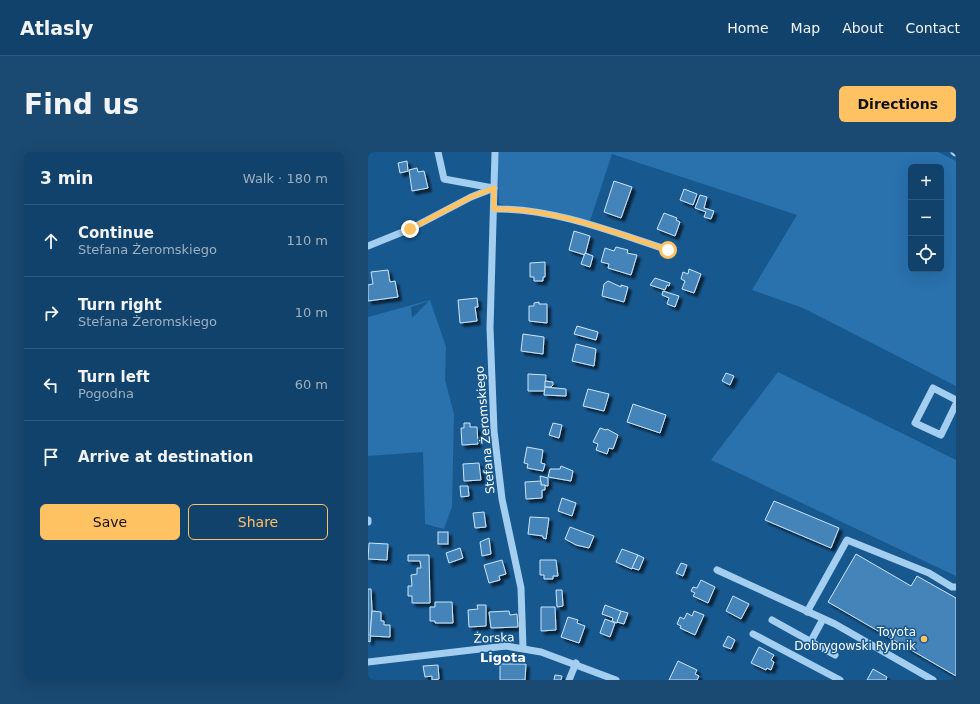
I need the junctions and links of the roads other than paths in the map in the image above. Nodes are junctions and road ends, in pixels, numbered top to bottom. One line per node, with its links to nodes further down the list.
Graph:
1 (438, 152): 3 (street)
2 (495, 152): 3 (street, Stefana Żeromskiego)
3 (494, 188): 4 (street, Stefana Żeromskiego); 5 (street)
4 (494, 209): 6 (street); 16 (street, Stefana Żeromskiego)
5 (368, 246)
6 (668, 250)
7 (956, 400): 8 (street)
8 (956, 404)
9 (717, 570): 11 (street)
10 (956, 587): 11 (street)
11 (807, 612): 12 (street)
12 (823, 619): 15 (street); 23 (street)
13 (772, 620): 15 (street)
14 (753, 634): 22 (street)
15 (811, 642): 17 (street)
16 (523, 648): 18 (street, Żorska); 19 (street, Żorska)
17 (835, 655)
18 (368, 662)
19 (576, 664): 20 (street); 21 (street, Żorska)
20 (569, 680)
21 (616, 680)
22 (840, 680)
23 (934, 680)

